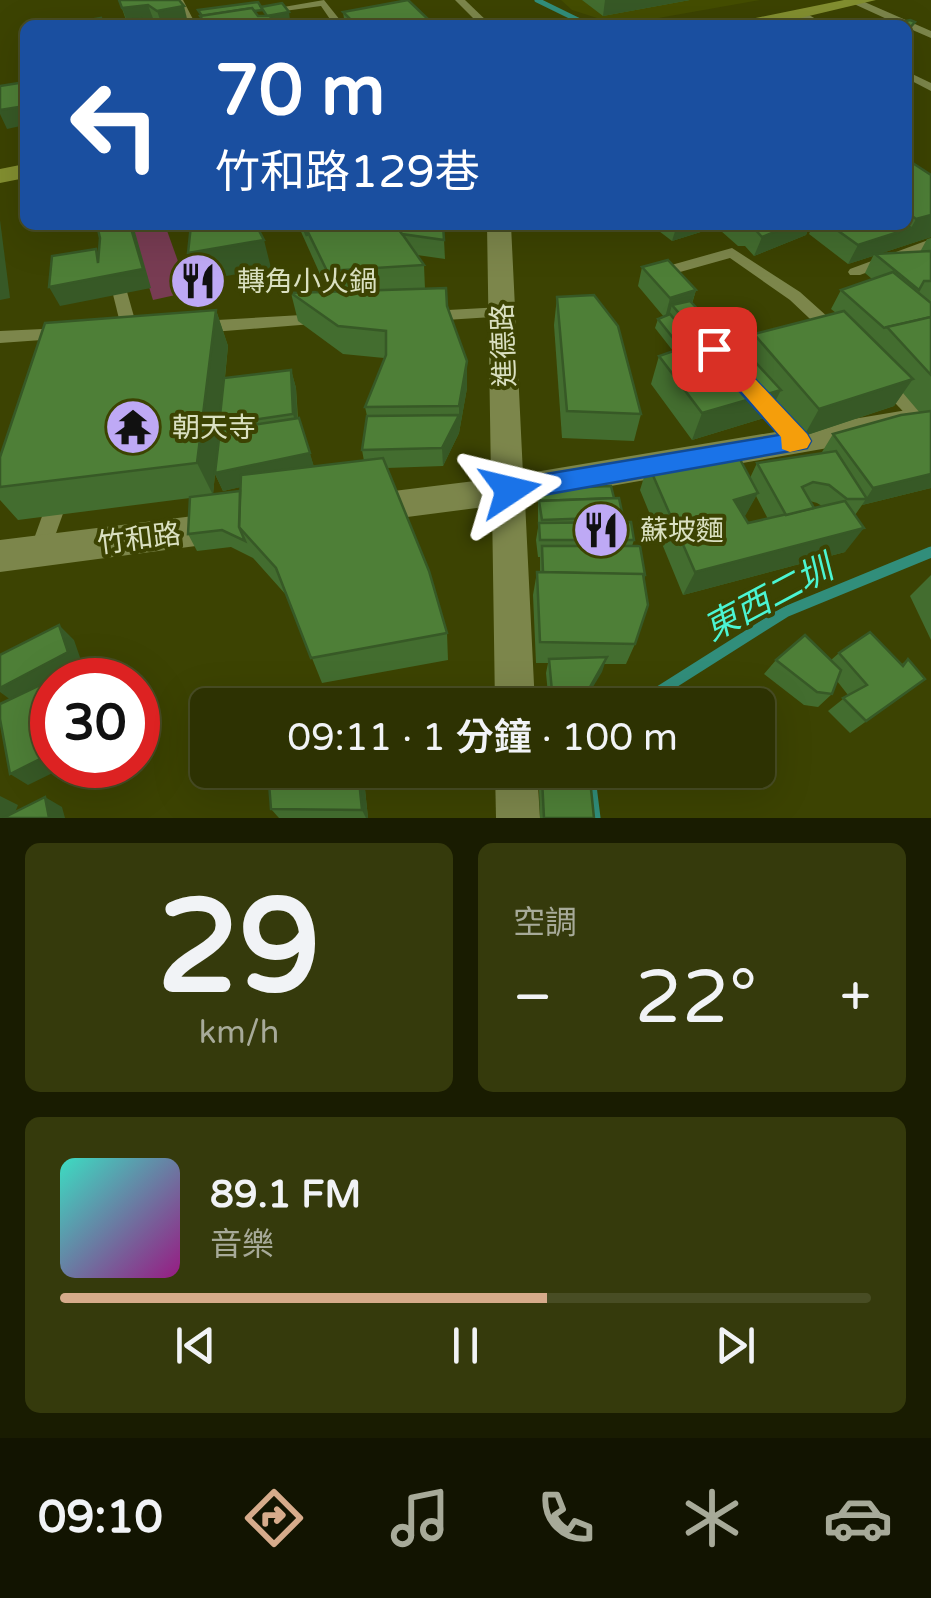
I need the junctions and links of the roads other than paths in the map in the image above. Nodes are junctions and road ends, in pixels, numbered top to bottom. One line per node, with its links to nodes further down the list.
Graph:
1 (460, 0): 6 (lane)
2 (862, 1): 4 (main road); 9 (lane)
3 (278, 9): 5 (lane)
4 (801, 14): 7 (main road); 8 (lane)
5 (335, 20)
6 (481, 20)
7 (771, 20)
8 (812, 20)
9 (901, 20)
10 (499, 230): 15 (street, 進德路)
11 (931, 243): 13 (lane)
12 (112, 260): 20 (lane)
13 (854, 272)
14 (656, 274): 24 (lane)
15 (502, 312): 16 (lane); 30 (street, 進德路)
16 (409, 316)
17 (335, 318): 18 (lane)
18 (186, 327)
19 (149, 330): 20 (lane)
20 (130, 331): 21 (lane)
21 (112, 332)
22 (74, 334): 23 (lane)
23 (0, 337)
24 (844, 342)
25 (870, 368): 27 (lane)
26 (744, 382): 28 (lane)
27 (927, 419): 28 (street)
28 (799, 441): 30 (street)
29 (65, 477): 33 (lane)
30 (510, 490): 31 (street); 35 (street, 進德路)
31 (334, 513)
32 (255, 523): 33 (street, 竹和路)
33 (40, 550): 34 (street, 竹和路)
34 (0, 556)
35 (515, 688)
36 (517, 788): 37 (street)
37 (518, 818)

